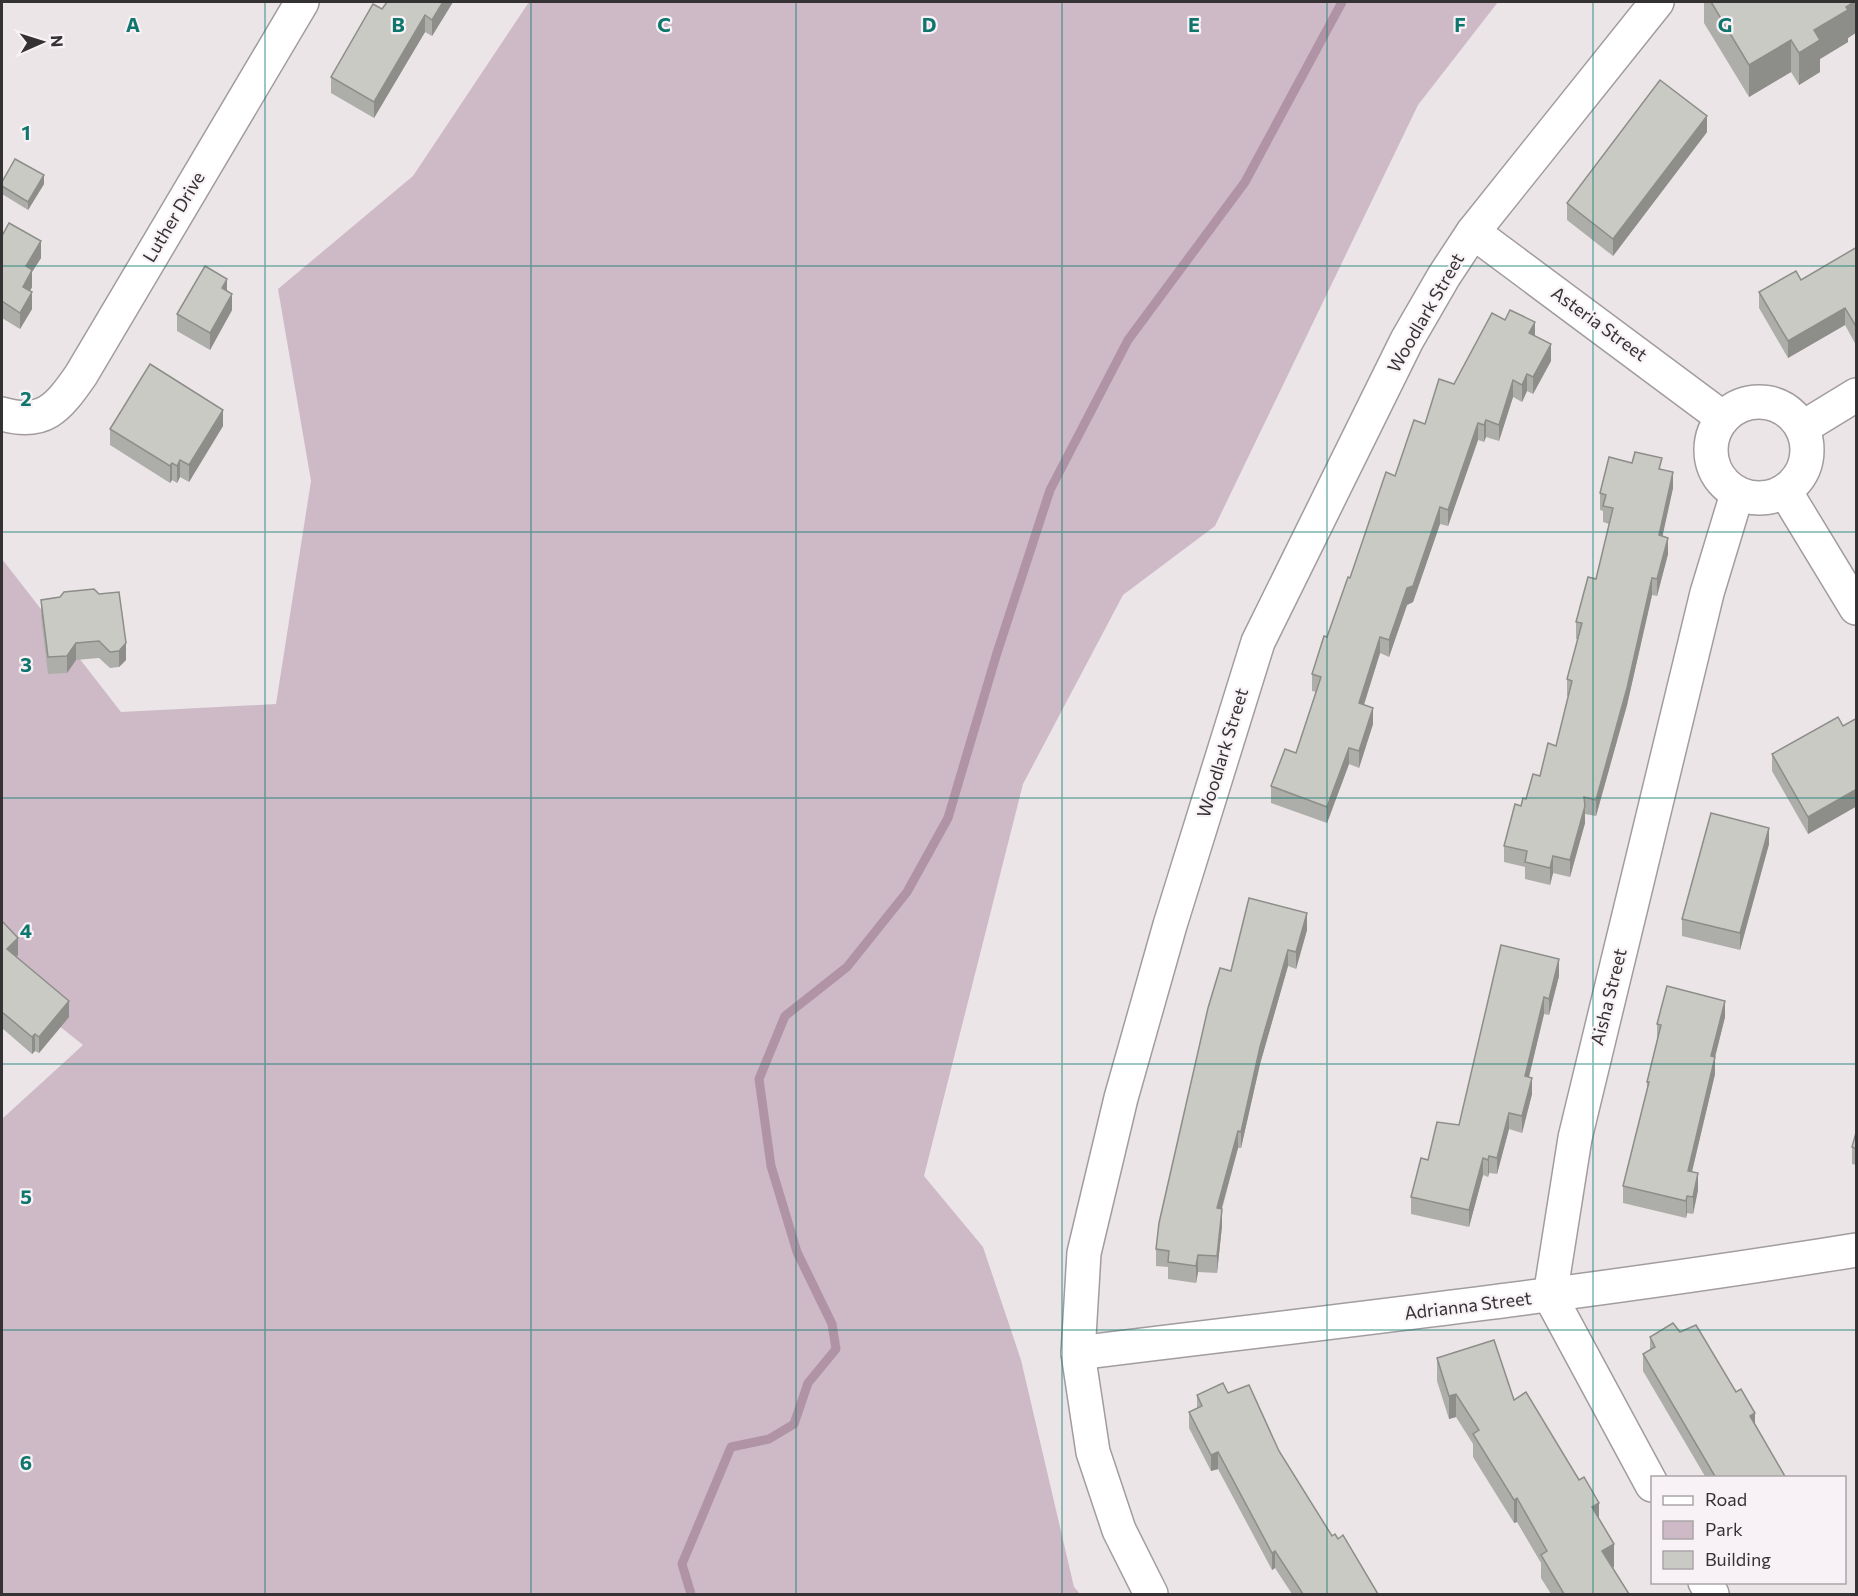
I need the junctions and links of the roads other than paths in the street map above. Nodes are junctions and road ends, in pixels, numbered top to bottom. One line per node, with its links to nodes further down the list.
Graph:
1 (302, 2): 5 (street, Luther Drive)
2 (1657, 2): 3 (street, Woodlark Street)
3 (1473, 232): 6 (street, Asteria Street); 13 (street, Woodlark Street)
4 (1857, 395): 7 (street)
5 (17, 415)
6 (1723, 418): 7 (street); 9 (street)
7 (1802, 428): 8 (street)
8 (1785, 491): 9 (street); 10 (street)
9 (1737, 494): 12 (street, Aisha Street)
10 (1857, 608)
11 (1857, 1250): 12 (street, Adrianna Street)
12 (1550, 1296): 13 (street, Adrianna Street); 14 (street)
13 (1078, 1353): 15 (street, Woodlark Street)
14 (1651, 1481)
15 (1151, 1594)

